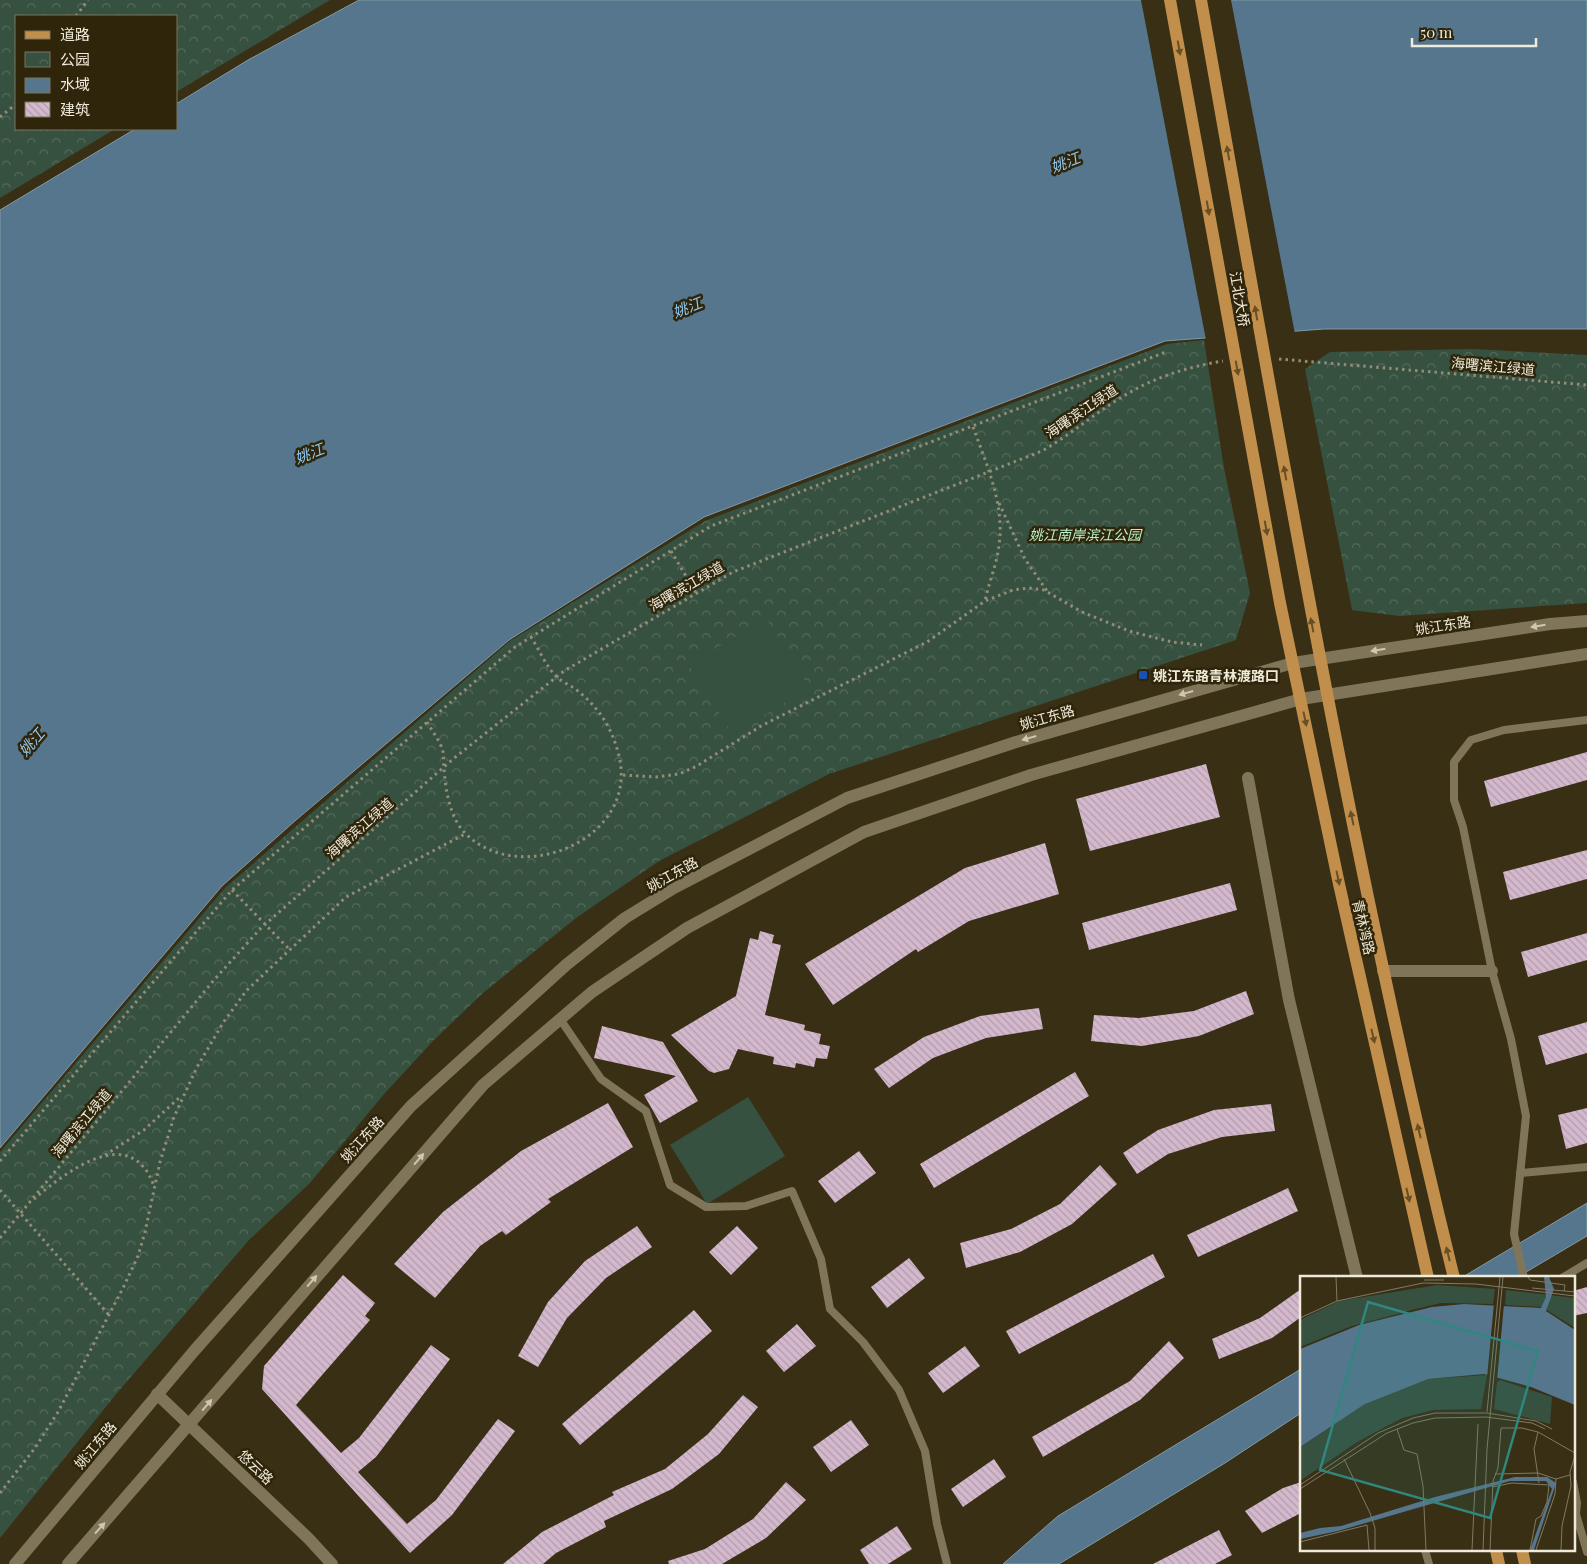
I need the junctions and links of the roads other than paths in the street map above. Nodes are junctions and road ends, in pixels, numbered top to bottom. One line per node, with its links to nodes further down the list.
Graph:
1 (1170, 0): 4 (main road, 江北大桥, one-way to 4)
2 (1201, 0): 3 (main road, 江北大桥, one-way to 2)
3 (1306, 590): 7 (main road, 青林湾路, one-way to 3)
4 (1280, 602): 8 (main road, 青林湾路)
5 (1587, 622): 7 (main road, 姚江东路, one-way to 7)
6 (1587, 654): 9 (main road)
7 (1319, 659): 8 (main road, 姚江东路); 9 (main road, 青林湾路)
8 (1293, 663): 10 (main road, 青林湾路); 24 (main road, 姚江东路, one-way to 24)
9 (1326, 694): 10 (main road); 13 (main road, 青林湾路, one-way to 9)
10 (1301, 698): 15 (main road); 20 (main road, 青林湾路, one-way to 20)
11 (1587, 720): 14 (lane)
12 (1248, 778): 19 (main road)
13 (1383, 971): 14 (main road); 21 (main road, 青林湾路, one-way to 13)
14 (1492, 971): 17 (lane)
15 (560, 1019): 25 (main road, one-way to 15); 31 (lane)
16 (1587, 1167): 17 (lane)
17 (1520, 1173): 22 (lane)
18 (1587, 1263): 23 (lane)
19 (1358, 1276)
20 (1427, 1276)
21 (1454, 1276)
22 (1524, 1276)
23 (1565, 1276)
24 (158, 1394): 25 (main road, 悠云路); 28 (main road, 姚江东路)
25 (190, 1425): 29 (main road, one-way to 25); 30 (main road, 悠云路)
26 (1574, 1487): 27 (lane)
27 (1587, 1552)
28 (15, 1564)
29 (68, 1564)
30 (332, 1564)
31 (947, 1564)

